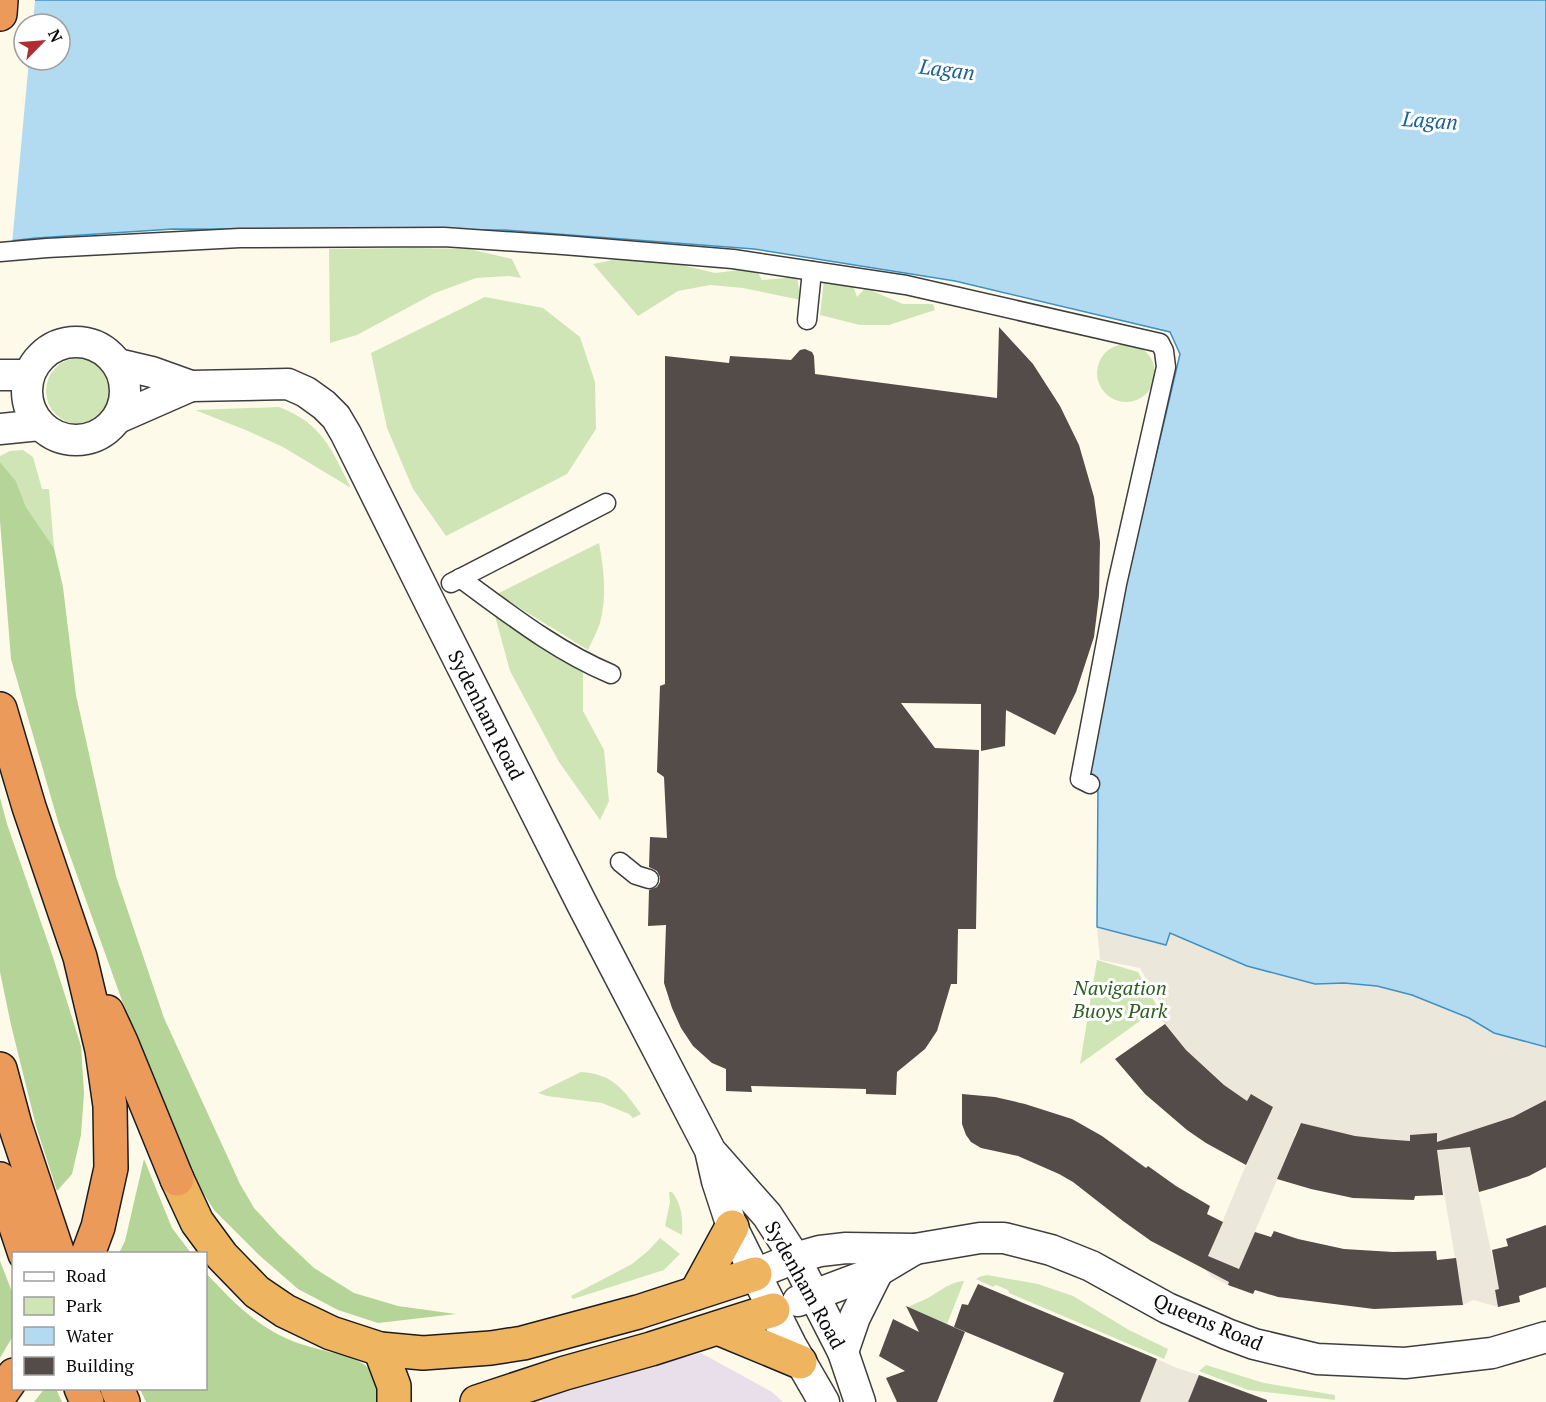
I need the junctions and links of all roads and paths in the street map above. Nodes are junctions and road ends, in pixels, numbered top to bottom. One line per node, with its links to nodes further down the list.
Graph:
1 (1, 0): 2 (highway)
2 (0, 14)
3 (0, 252): 4 (street)
4 (812, 271): 5 (street); 16 (street)
5 (807, 320)
6 (118, 364): 8 (street, Sydenham Road); 9 (street, Sydenham Road); 10 (street)
7 (0, 375): 8 (street)
8 (29, 375): 11 (street)
9 (191, 386): 10 (street, Sydenham Road); 21 (street, Sydenham Road)
10 (118, 418): 11 (street, Sydenham Road)
11 (40, 425): 12 (street)
12 (0, 429)
13 (606, 502): 14 (street)
14 (611, 674)
15 (0, 708): 19 (highway)
16 (1090, 784)
17 (620, 862): 18 (street)
18 (649, 879)
19 (80, 957): 27 (highway); 34 (highway)
20 (0, 1069): 26 (highway)
21 (710, 1150): 23 (street, Sydenham Road); 28 (street, Sydenham Road)
22 (0, 1179): 25 (highway)
23 (732, 1227): 28 (street, Sydenham Road); 30 (highway)
24 (915, 1249): 28 (street, Queens Road); 29 (street, Queens Road); 33 (street, Queens Road)
25 (24, 1252)
26 (57, 1252)
27 (89, 1252)
28 (775, 1266): 30 (highway); 31 (street, Sydenham Road); 31 (street, Sydenham Road)
29 (878, 1271): 31 (street, Queens Road); 35 (street)
30 (696, 1293): 34 (highway)
31 (793, 1302): 32 (highway); 35 (street, Sydenham Road); 36 (street, Sydenham Road); 42 (street)
32 (718, 1328): 36 (highway); 40 (highway)
33 (1546, 1337)
34 (380, 1349): 39 (highway)
35 (843, 1352): 43 (street, Sydenham Road)
36 (800, 1362): 41 (street, Sydenham Road)
37 (12, 1378): 38 (highway)
38 (0, 1395)
39 (394, 1402)
40 (477, 1402)
41 (824, 1402)
42 (841, 1402)
43 (860, 1402)

